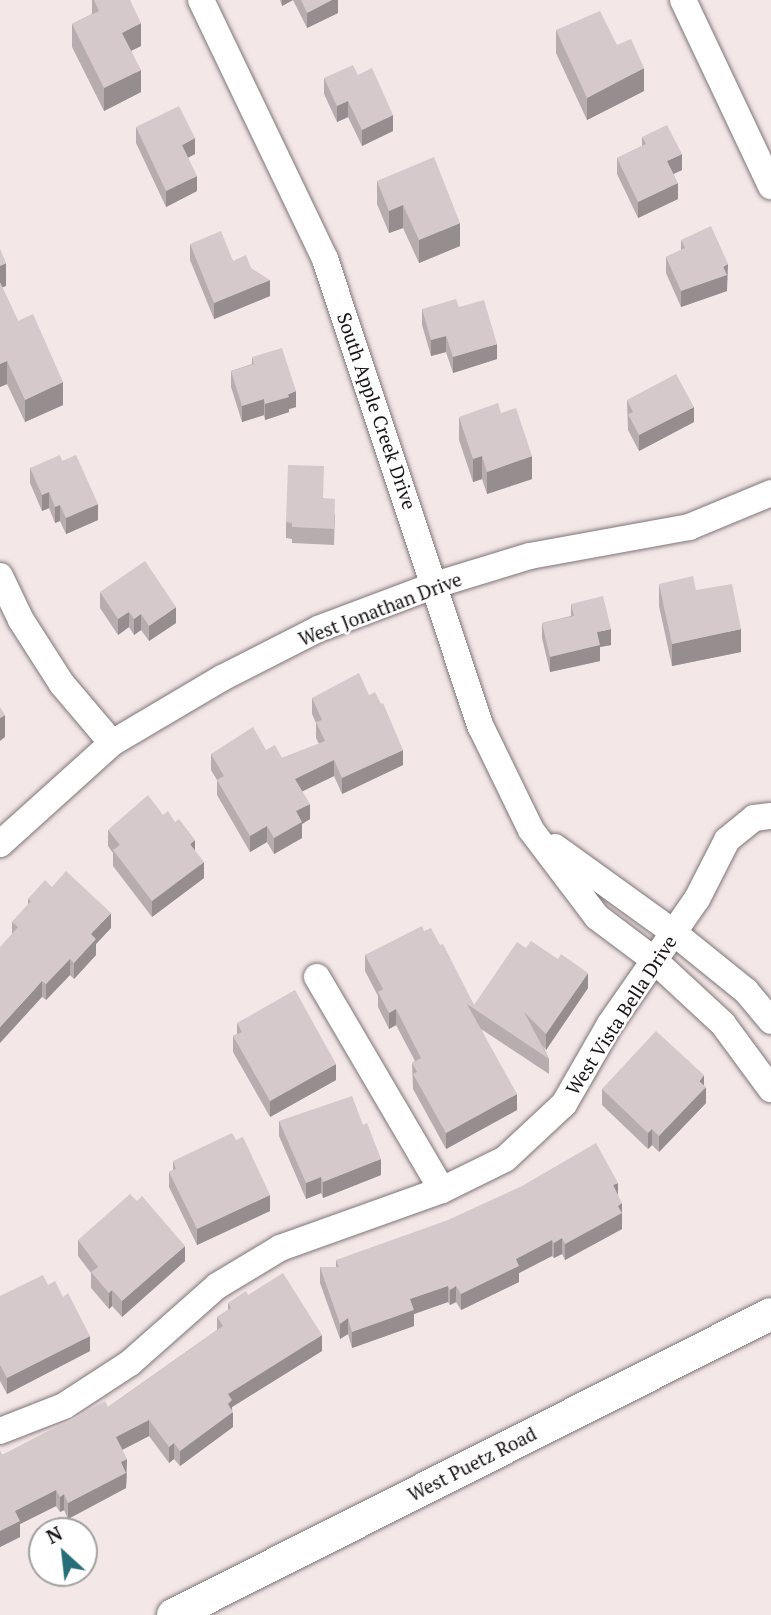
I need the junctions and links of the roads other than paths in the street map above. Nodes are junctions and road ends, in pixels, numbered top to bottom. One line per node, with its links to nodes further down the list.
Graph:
1 (201, 0): 6 (street, South Apple Creek Drive)
2 (683, 0): 3 (street)
3 (771, 186)
4 (771, 493): 6 (street, West Jonathan Drive)
5 (0, 576): 7 (street)
6 (435, 585): 7 (street, West Jonathan Drive); 9 (street, South Apple Creek Drive)
7 (112, 743): 10 (street, West Jonathan Drive)
8 (771, 817): 11 (street, West Vista Bella Drive)
9 (531, 831): 11 (street, South Apple Creek Drive); 12 (street, South Apple Creek Drive)
10 (0, 844)
11 (673, 932): 12 (street, West Vista Bella Drive); 14 (street, South Apple Creek Drive)
12 (654, 960): 15 (street, South Apple Creek Drive); 16 (street, West Vista Bella Drive)
13 (317, 977): 16 (street)
14 (771, 1021)
15 (771, 1089)
16 (442, 1190): 18 (street, West Vista Bella Drive)
17 (771, 1314): 19 (street, West Puetz Road)
18 (0, 1431)
19 (173, 1615)

